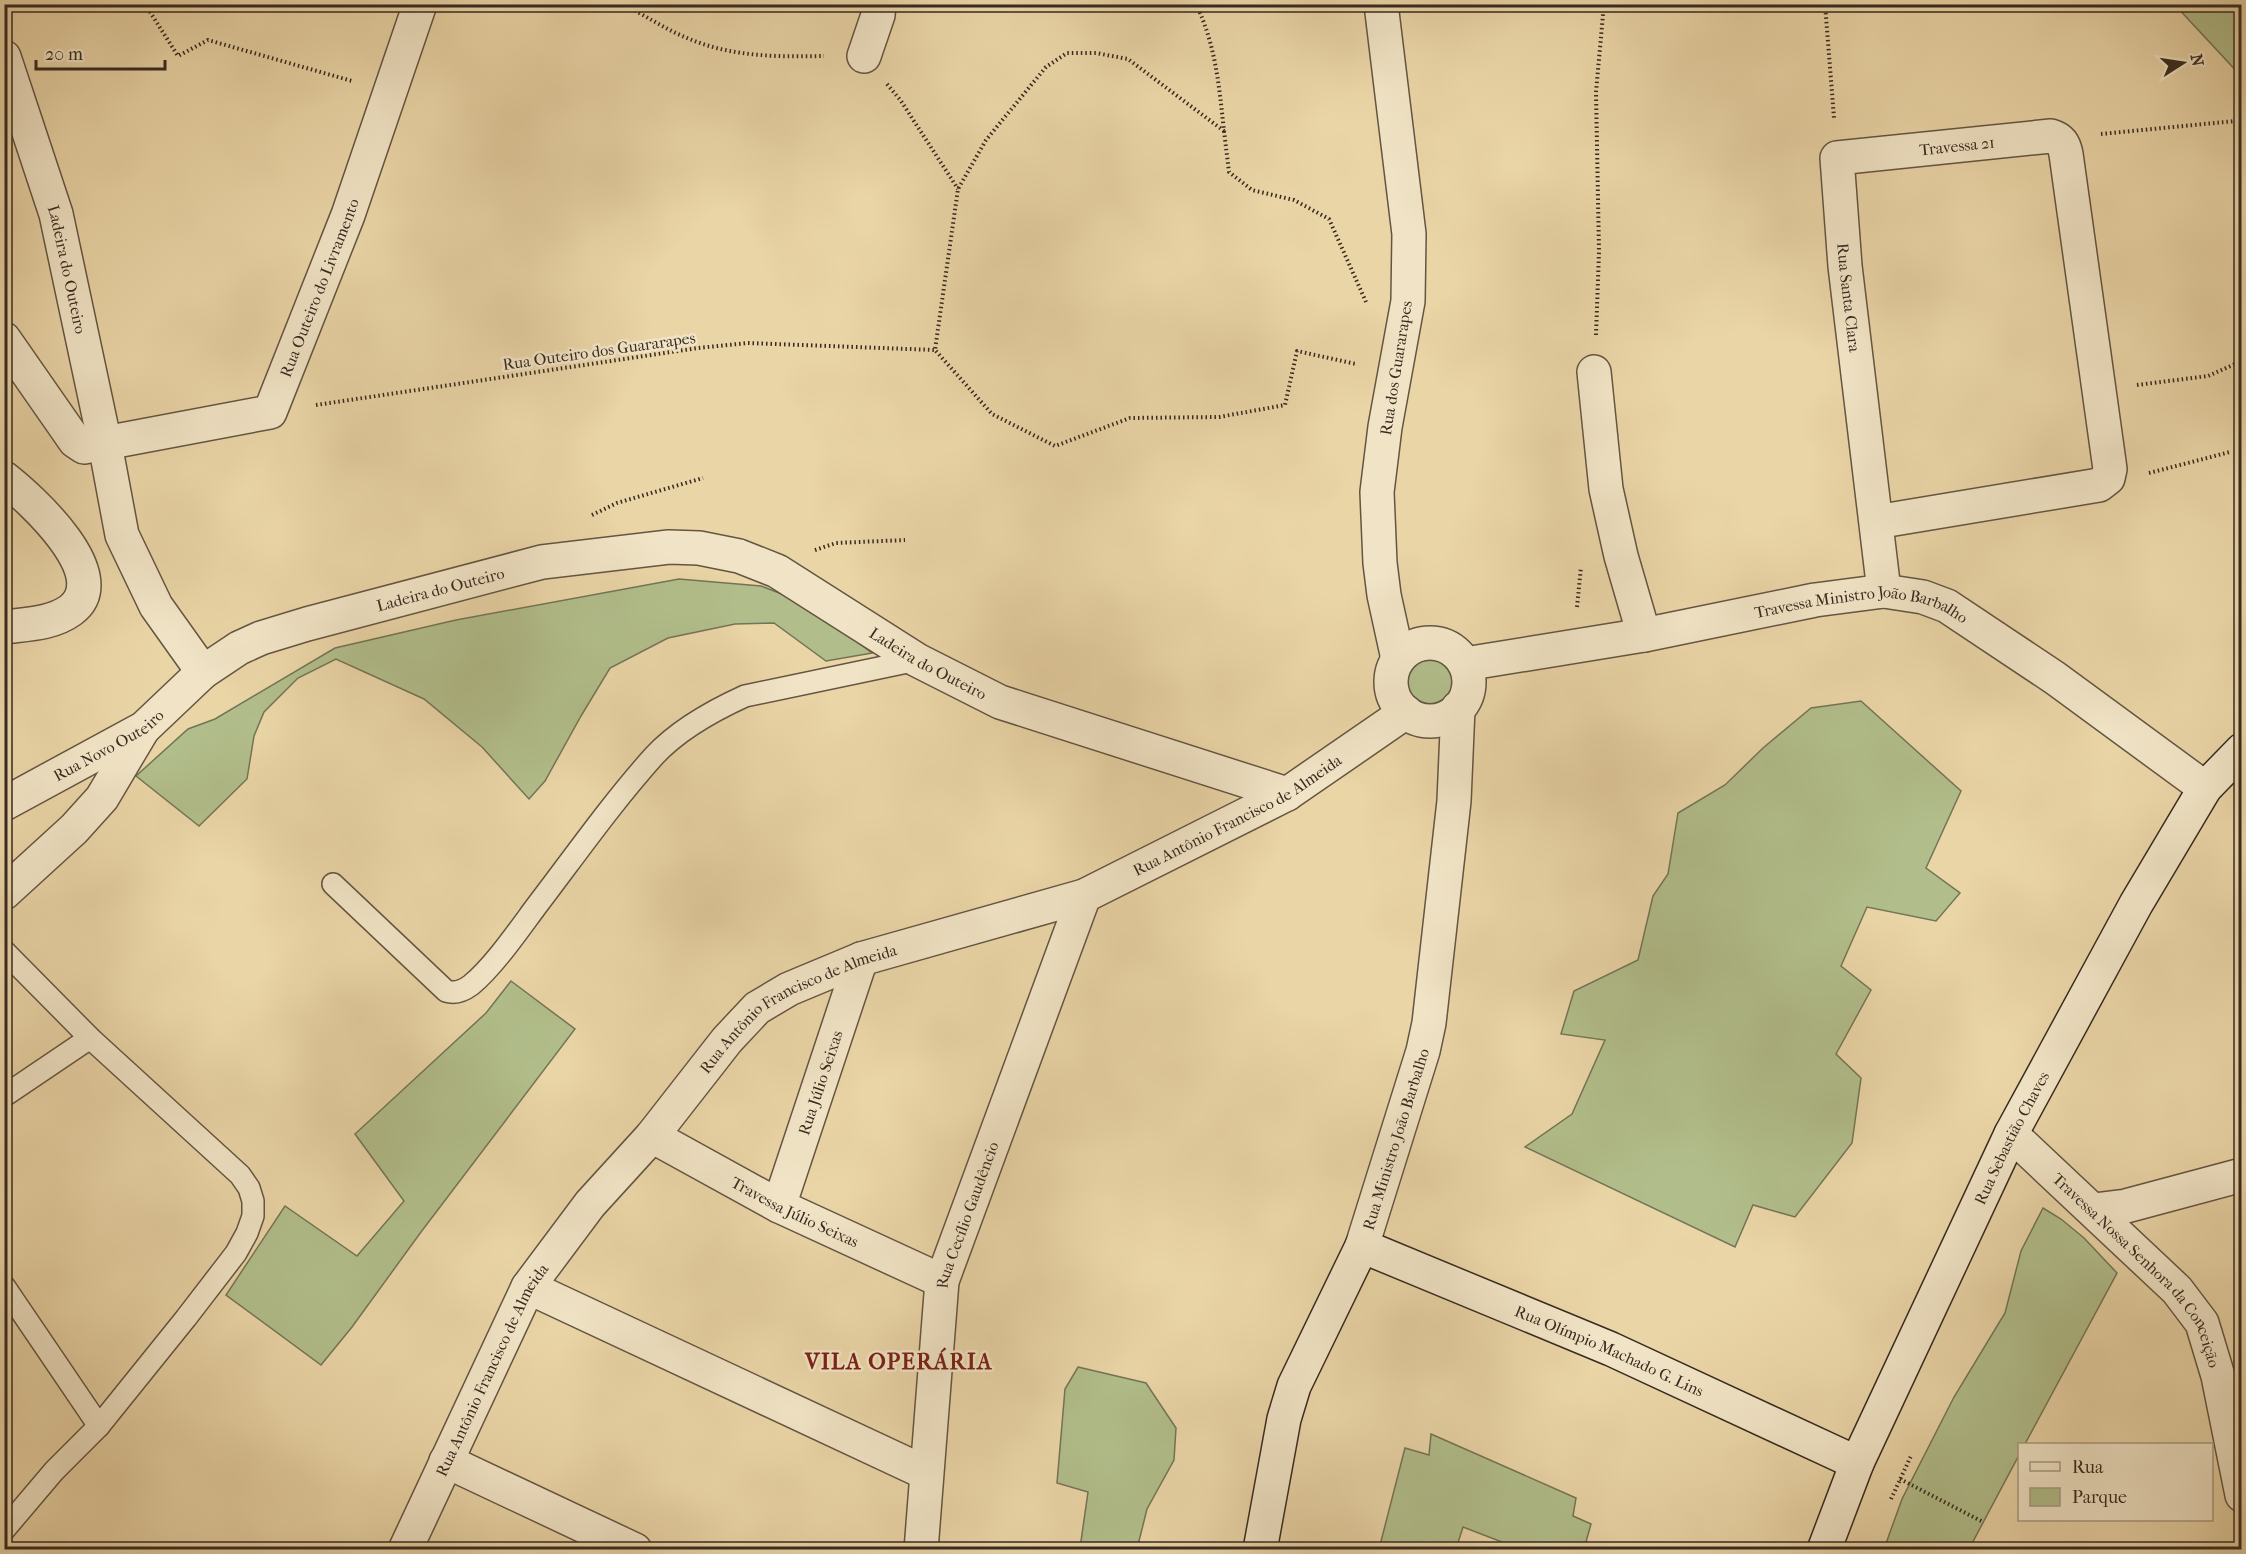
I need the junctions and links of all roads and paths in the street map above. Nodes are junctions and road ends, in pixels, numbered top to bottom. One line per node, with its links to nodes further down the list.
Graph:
1 (145, 4): 11 (path)
2 (420, 4): 11 (street, Rua Outeiro do Livramento)
3 (623, 4): 9 (path)
4 (879, 4): 9 (street)
5 (1196, 4): 13 (path)
6 (1381, 4): 21 (street, Rua dos Guararapes)
7 (1604, 4): 22 (path)
8 (1825, 4): 15 (path)
9 (864, 56): 16 (path)
10 (4, 57): 25 (street, Ladeira do Outeiro)
11 (390, 92): 24 (street, Rua Outeiro do Livramento)
12 (2235, 121): 14 (path)
13 (1224, 131): 16 (path); 17 (path)
14 (2062, 146): 15 (street, Travessa 21); 23 (street)
15 (1837, 158): 31 (street, Rua Santa Clara)
16 (958, 189): 19 (path)
17 (1369, 308)
18 (4, 339): 25 (street)
19 (935, 350): 21 (path); 24 (path, Rua Outeiro dos Guararapes)
20 (2241, 361): 23 (path)
21 (1396, 372): 39 (street, Rua dos Guararapes)
22 (1594, 372): 37 (street)
23 (2097, 390): 27 (street)
24 (270, 412): 25 (street)
25 (105, 444): 42 (street, Ladeira do Outeiro)
26 (2230, 452): 27 (path)
27 (2104, 477): 31 (street)
28 (4, 478): 36 (street)
29 (703, 478): 30 (path)
30 (587, 518)
31 (1876, 522): 35 (street, Rua Santa Clara)
32 (905, 540): 34 (path)
33 (1581, 563): 38 (path)
34 (766, 566): 40 (street, Ladeira do Outeiro); 42 (street, Ladeira do Outeiro)
35 (1884, 591): 37 (street, Travessa Ministro João Barbalho); 47 (street, Travessa Ministro João Barbalho)
36 (4, 627)
37 (1644, 635): 38 (street, Travessa Ministro João Barbalho)
38 (1570, 647): 41 (street, Travessa Ministro João Barbalho)
39 (1398, 659): 41 (street); 44 (street)
40 (917, 660): 48 (street, Ladeira do Outeiro); 50 (lane)
41 (1465, 664): 43 (street)
42 (203, 672): 45 (street, Rua Novo Outeiro)
43 (1458, 708): 44 (street); 62 (street, Rua Ministro João Barbalho)
44 (1406, 712): 48 (street, Rua Antônio Francisco de Almeida)
45 (144, 728): 49 (street, Rua Novo Outeiro); 51 (street)
46 (2241, 750): 47 (street, Rua Sebastião Chaves)
47 (2205, 788): 57 (street, Rua Sebastião Chaves)
48 (1287, 794): 52 (street, Rua Antônio Francisco de Almeida)
49 (4, 804)
50 (333, 884)
51 (4, 893)
52 (1084, 896): 54 (street, Rua Antônio Francisco de Almeida); 63 (street, Rua Cecílio Gaudêncio)
53 (4, 951): 55 (lane)
54 (861, 959): 58 (street, Rua Antônio Francisco de Almeida); 60 (street, Rua Júlio Seixas)
55 (90, 1038): 56 (lane); 66 (lane)
56 (4, 1096)
57 (2011, 1134): 61 (street, Travessa Nossa Senhora da Conceição); 69 (street, Rua Sebastião Chaves)
58 (652, 1136): 60 (street, Travessa Júlio Seixas); 65 (street, Rua Antônio Francisco de Almeida)
59 (2241, 1175): 61 (street)
60 (779, 1206): 63 (street, Travessa Júlio Seixas)
61 (2094, 1210): 72 (street, Travessa Nossa Senhora da Conceição)
62 (1362, 1246): 69 (street, Rua Olímpio Machado G. Lins); 79 (street, Rua Ministro João Barbalho)
63 (942, 1281): 70 (street, Rua Cecílio Gaudêncio)
64 (4, 1286): 66 (lane)
65 (528, 1287): 68 (street, Rua Antônio Francisco de Almeida); 70 (street)
66 (99, 1426): 75 (lane)
67 (1911, 1456): 71 (path)
68 (446, 1461): 76 (street, Rua Antônio Francisco de Almeida); 77 (street)
69 (1857, 1463): 80 (street, Rua Sebastião Chaves)
70 (926, 1473): 78 (street, Rua Cecílio Gaudêncio)
71 (1900, 1479): 73 (path); 74 (path)
72 (2241, 1496)
73 (1891, 1499)
74 (1983, 1522)
75 (4, 1530)
76 (405, 1550)
77 (635, 1550)
78 (921, 1550)
79 (1260, 1550)
80 (1824, 1550)

